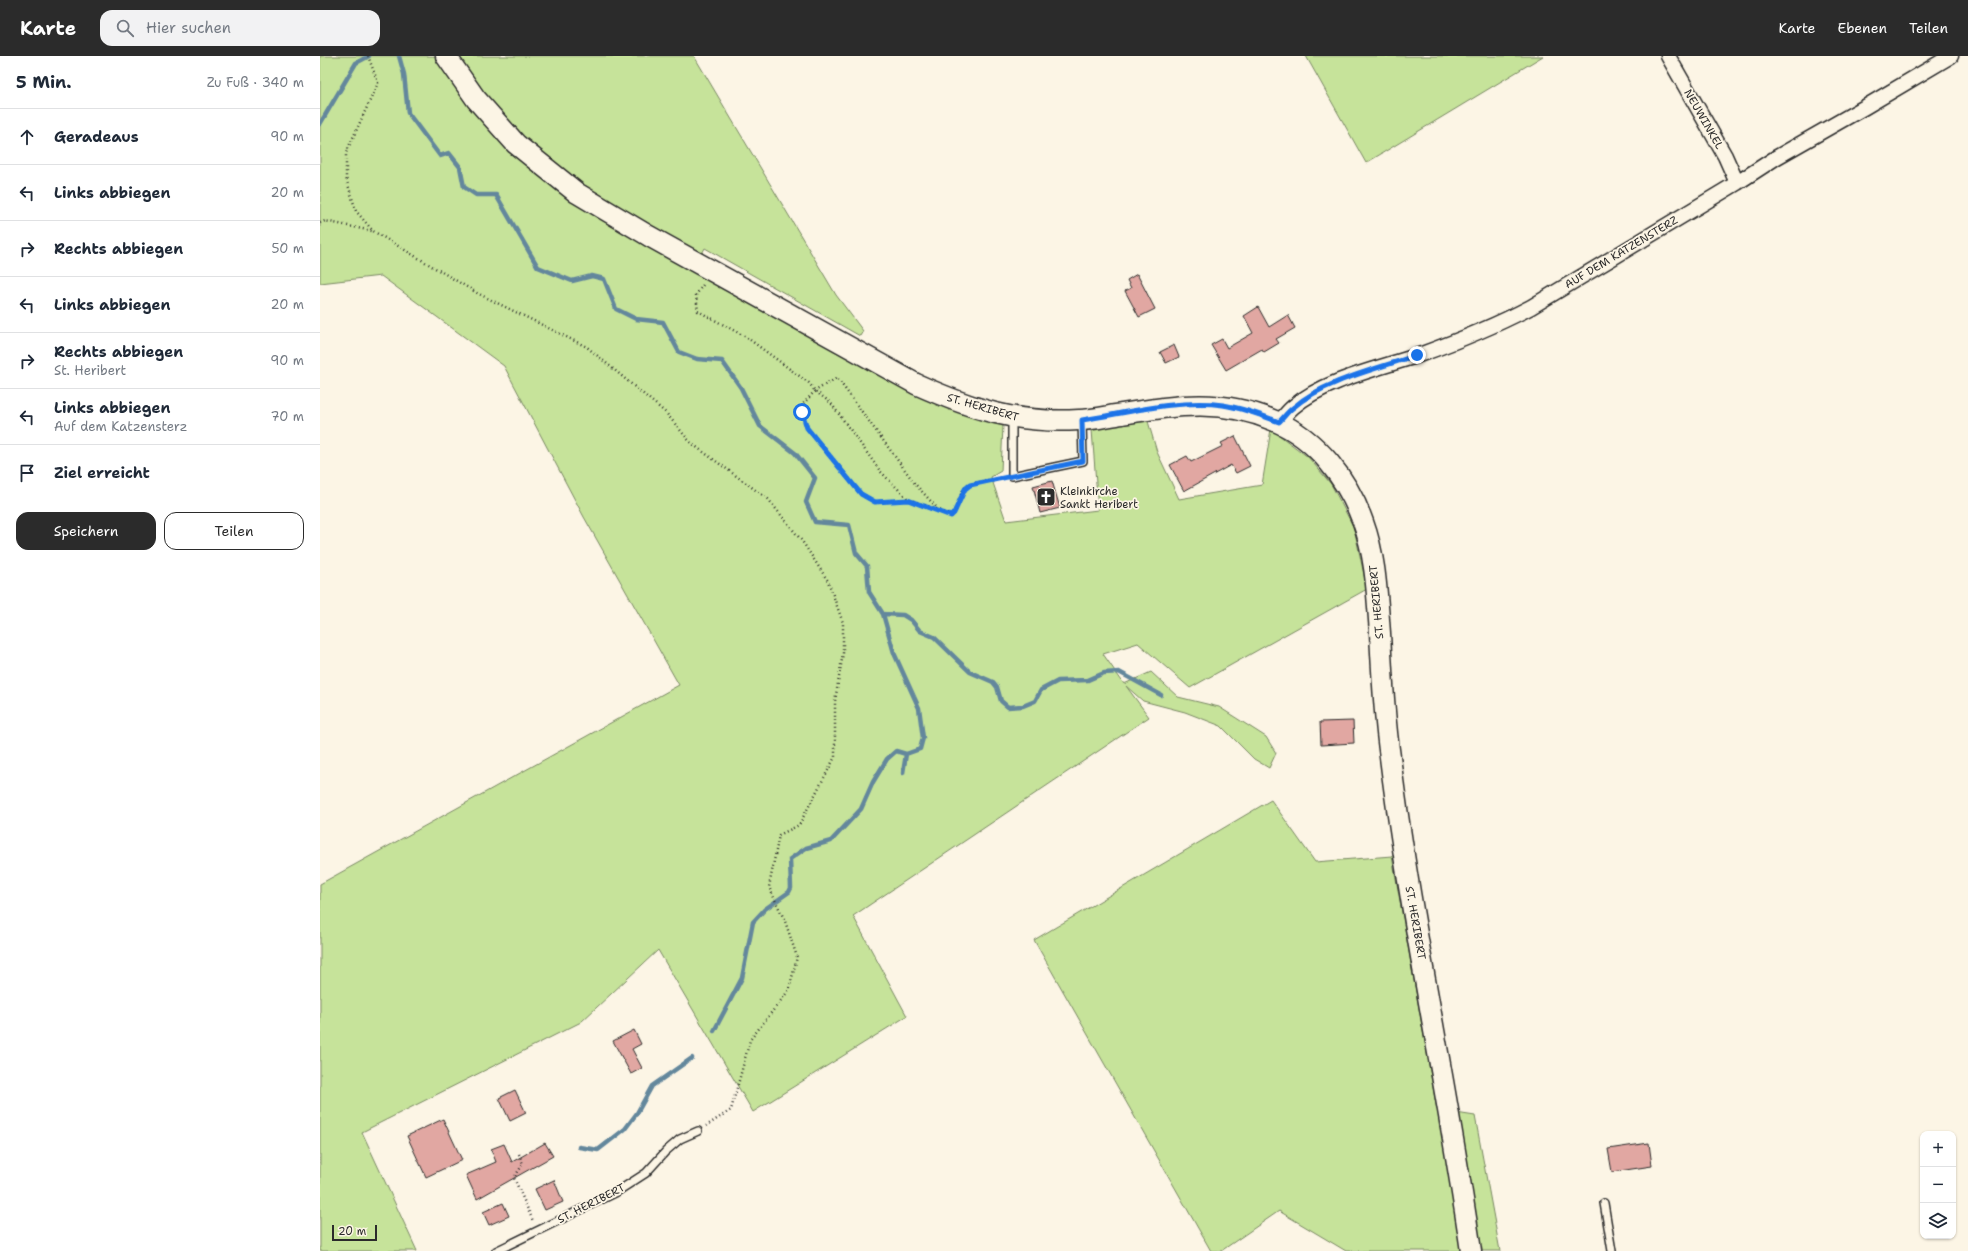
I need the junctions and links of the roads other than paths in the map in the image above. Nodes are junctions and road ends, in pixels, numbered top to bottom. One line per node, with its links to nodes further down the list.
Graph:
1 (446, 56): 5 (street, ST. HERIBERT)
2 (1668, 56): 4 (street, NEUWINKEL)
3 (1951, 56): 4 (street, AUF DEM KATZENSTERZ)
4 (1737, 183): 7 (street, AUF DEM KATZENSTERZ)
5 (1012, 418): 6 (street, ST. HERIBERT); 6 (lane)
6 (1082, 420): 7 (street, ST. HERIBERT)
7 (1279, 422): 11 (street, ST. HERIBERT)
8 (698, 1131): 10 (lane, ST. HERIBERT)
9 (1604, 1203): 12 (lane)
10 (496, 1251)
11 (1471, 1251)
12 (1612, 1251)

